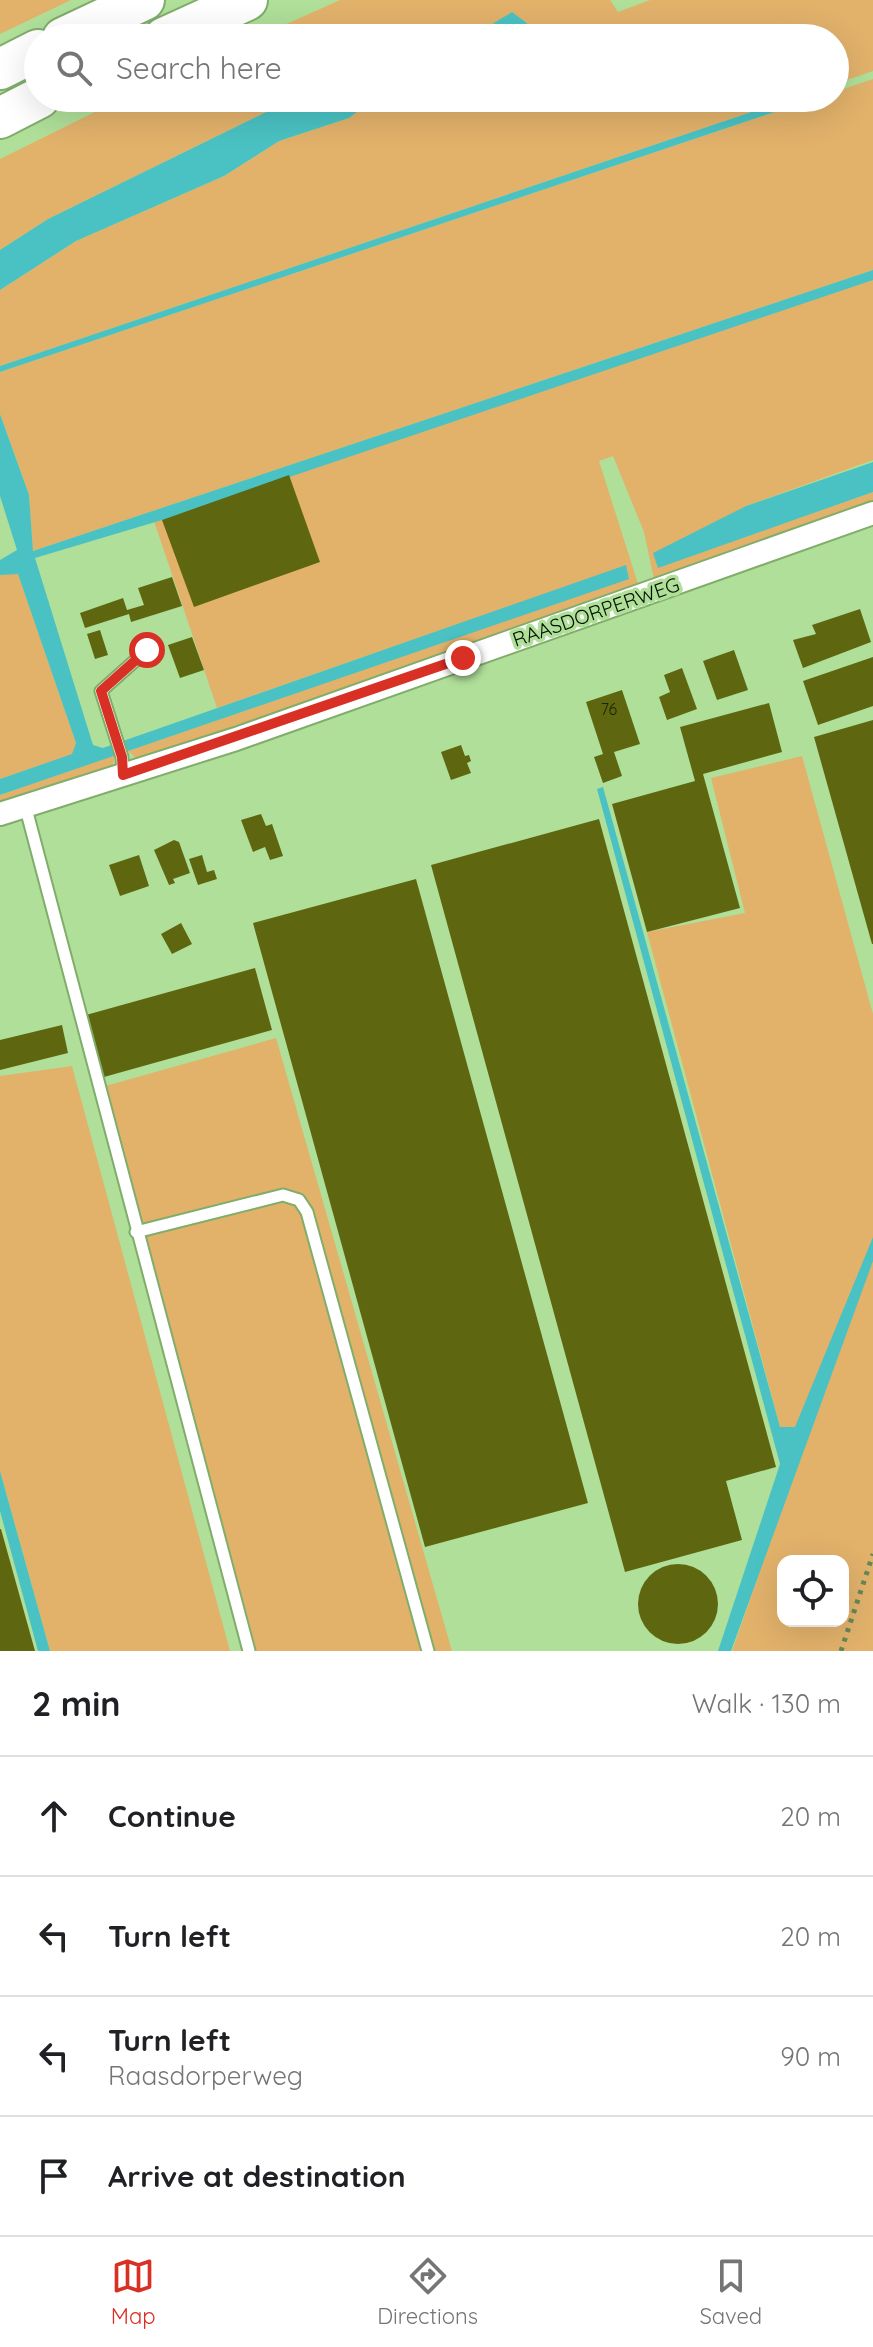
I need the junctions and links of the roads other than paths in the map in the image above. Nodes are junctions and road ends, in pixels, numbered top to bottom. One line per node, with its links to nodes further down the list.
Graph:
1 (144, 0): 3 (highway)
2 (247, 0): 4 (highway)
3 (93, 24)
4 (195, 24)
5 (24, 57): 6 (highway)
6 (0, 69)
7 (24, 106): 8 (highway)
8 (0, 118)
9 (873, 513): 11 (street, RAASDORPERWEG)
10 (147, 650): 11 (lane)
11 (123, 766): 12 (street, RAASDORPERWEG)
12 (25, 805): 13 (street, RAASDORPERWEG); 14 (lane)
13 (0, 814)
14 (136, 1232): 15 (lane); 16 (lane)
15 (249, 1651)
16 (428, 1651)

